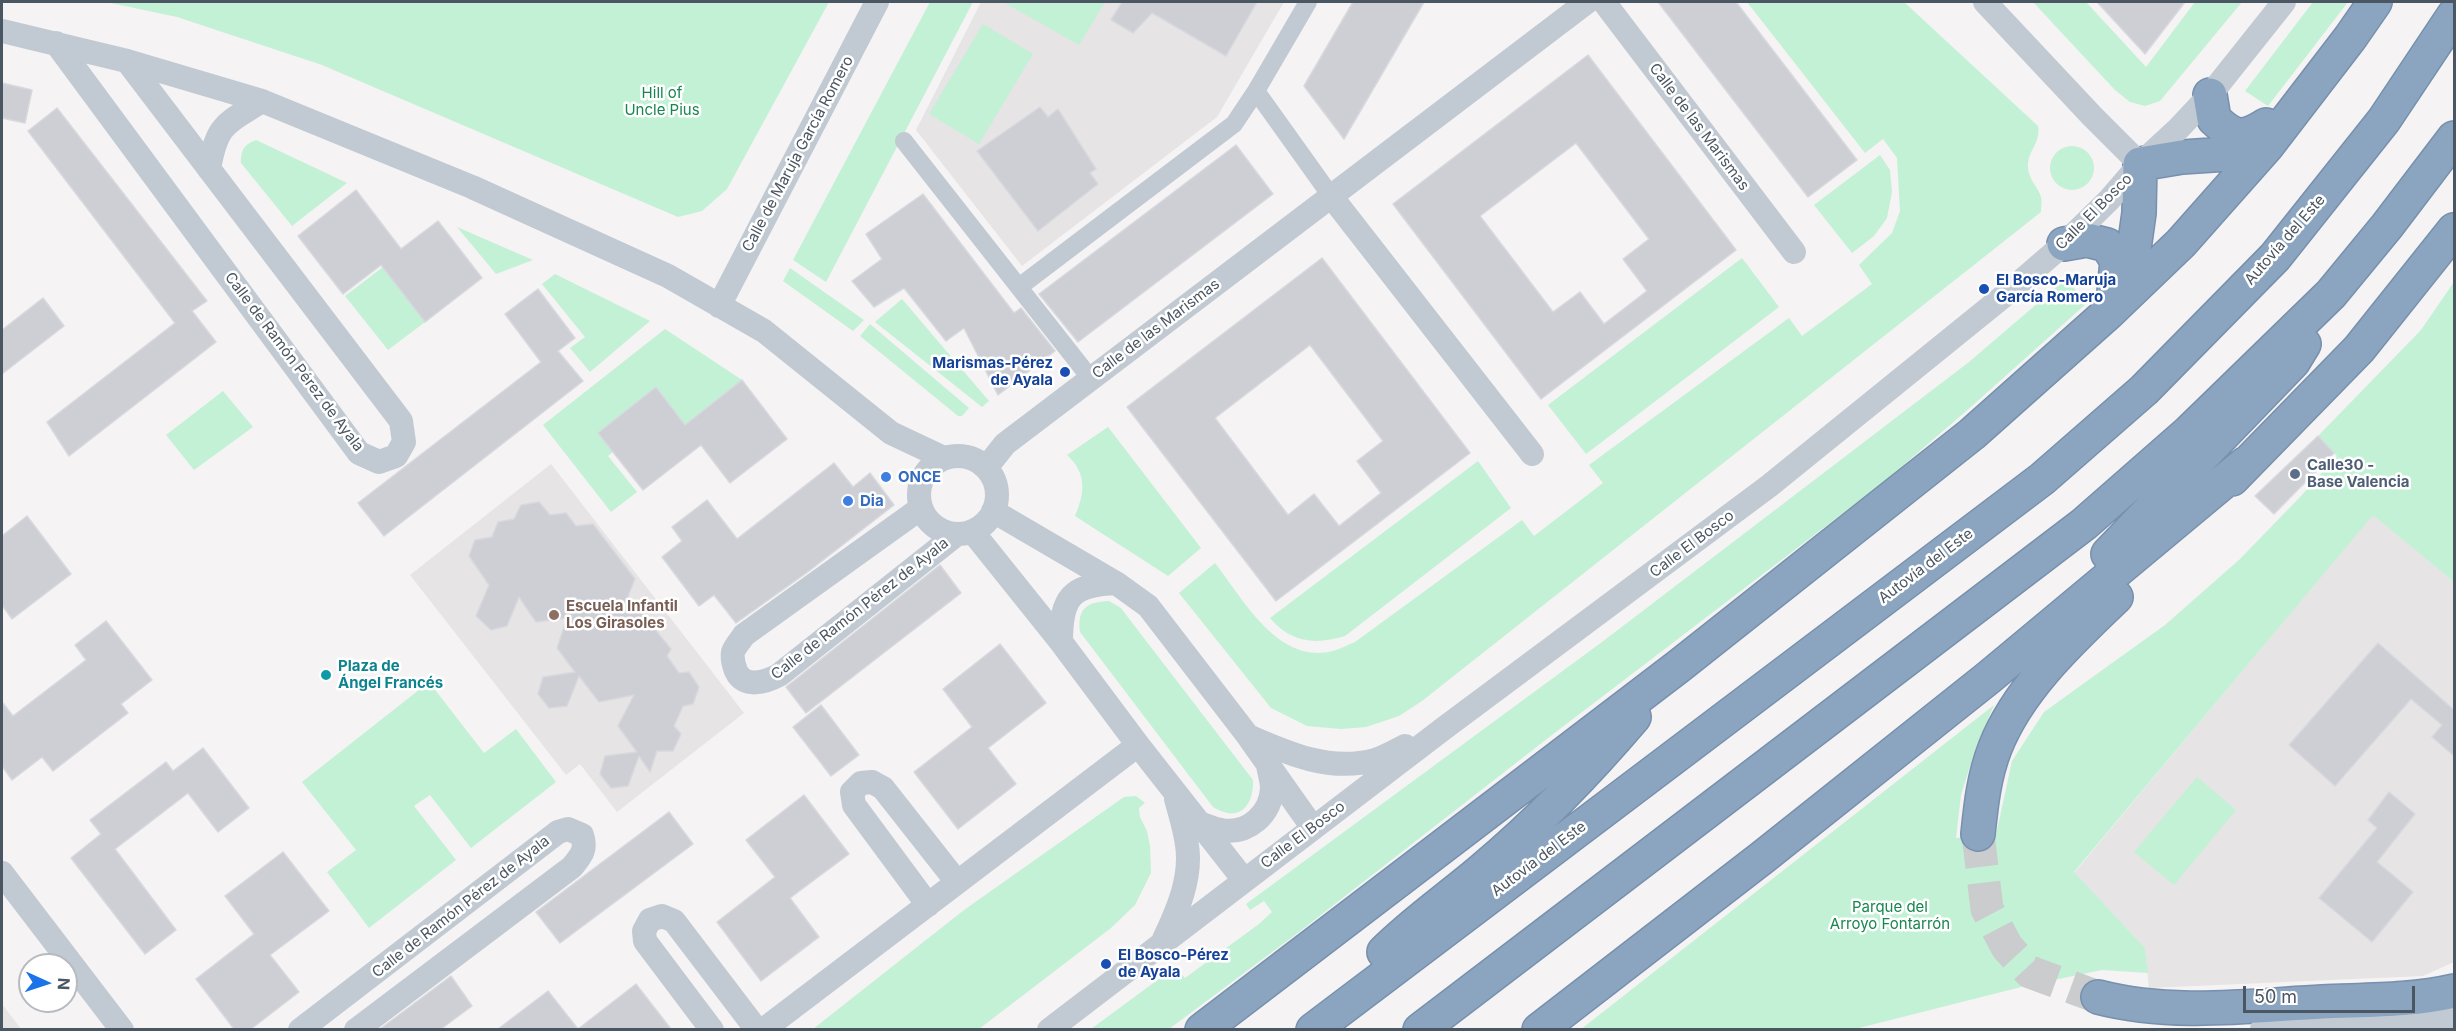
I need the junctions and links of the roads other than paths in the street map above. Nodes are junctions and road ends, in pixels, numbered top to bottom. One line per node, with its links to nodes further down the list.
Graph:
1 (877, 2): 27 (street, Calle de Maruja García Romero)
2 (1308, 2): 13 (street)
3 (1587, 2): 21 (street, Calle de las Marismas)
4 (1604, 2): 24 (street, Calle de las Marismas)
5 (1985, 2): 19 (street)
6 (2284, 2): 14 (street, Calle El Bosco)
7 (2375, 2): 10 (highway)
8 (2454, 15): 70 (highway, Autovía del Este)
9 (2, 31): 11 (street)
10 (2350, 38): 16 (highway); 28 (highway)
11 (56, 43): 12 (street); 20 (street, Calle de Ramón Pérez de Ayala)
12 (127, 61): 15 (street); 20 (street, Calle de Ramón Pérez de Ayala)
13 (1256, 91): 21 (street); 25 (street)
14 (2210, 95): 16 (highway); 19 (street, Calle El Bosco)
15 (262, 100): 20 (street); 27 (street)
16 (2270, 123): 19 (highway)
17 (2454, 138): 26 (highway)
18 (904, 141): 25 (street)
19 (2140, 164): 23 (street, Calle El Bosco); 28 (highway)
20 (209, 169)
21 (1331, 196): 29 (street, Calle de las Marismas); 31 (street)
22 (2454, 230): 33 (highway)
23 (2064, 244): 28 (highway); 43 (street, Calle El Bosco)
24 (1794, 252)
25 (1019, 287): 29 (street)
26 (2331, 294): 40 (highway); 71 (highway)
27 (718, 306): 30 (street)
28 (2110, 309): 42 (highway)
29 (1091, 379): 34 (street, Calle de las Marismas)
30 (891, 433): 32 (street); 35 (street)
31 (1532, 454)
32 (944, 458): 34 (street); 35 (street)
33 (2245, 464): 40 (highway); 50 (highway)
34 (986, 468): 37 (street)
35 (922, 479): 36 (street)
36 (921, 508): 38 (street); 38 (street, Calle de Ramón Pérez de Ayala)
37 (993, 510): 38 (street); 39 (street)
38 (964, 532): 41 (street)
39 (1116, 583): 41 (street); 44 (street)
40 (2049, 627): 72 (highway)
41 (1061, 642): 45 (street)
42 (1678, 666): 68 (highway); 69 (highway)
43 (1443, 729): 44 (street); 49 (street, Calle El Bosco)
44 (1248, 736): 46 (street)
45 (1138, 746): 47 (street); 53 (street)
46 (1268, 765): 48 (street); 49 (street)
47 (1175, 794): 48 (street); 55 (street)
48 (1199, 823): 52 (street)
49 (1313, 828): 52 (street, Calle El Bosco)
50 (1978, 834)
51 (2, 873): 61 (street)
52 (1244, 880): 55 (street, Calle El Bosco)
53 (957, 882): 54 (street); 54 (street)
54 (928, 905): 66 (street)
55 (1162, 944): 67 (street, Calle El Bosco)
56 (2454, 991): 57 (highway)
57 (2098, 997)
58 (2454, 1004): 60 (street)
59 (2454, 1017): 60 (street)
60 (2409, 1023): 73 (street)
61 (122, 1029)
62 (300, 1029): 63 (street, Calle de Ramón Pérez de Ayala)
63 (356, 1029)
64 (712, 1029): 65 (street)
65 (757, 1029)
66 (763, 1029)
67 (1049, 1029)
68 (1202, 1029)
69 (1305, 1029)
70 (1313, 1029)
71 (1420, 1029)
72 (1539, 1029)
73 (2265, 1029)

